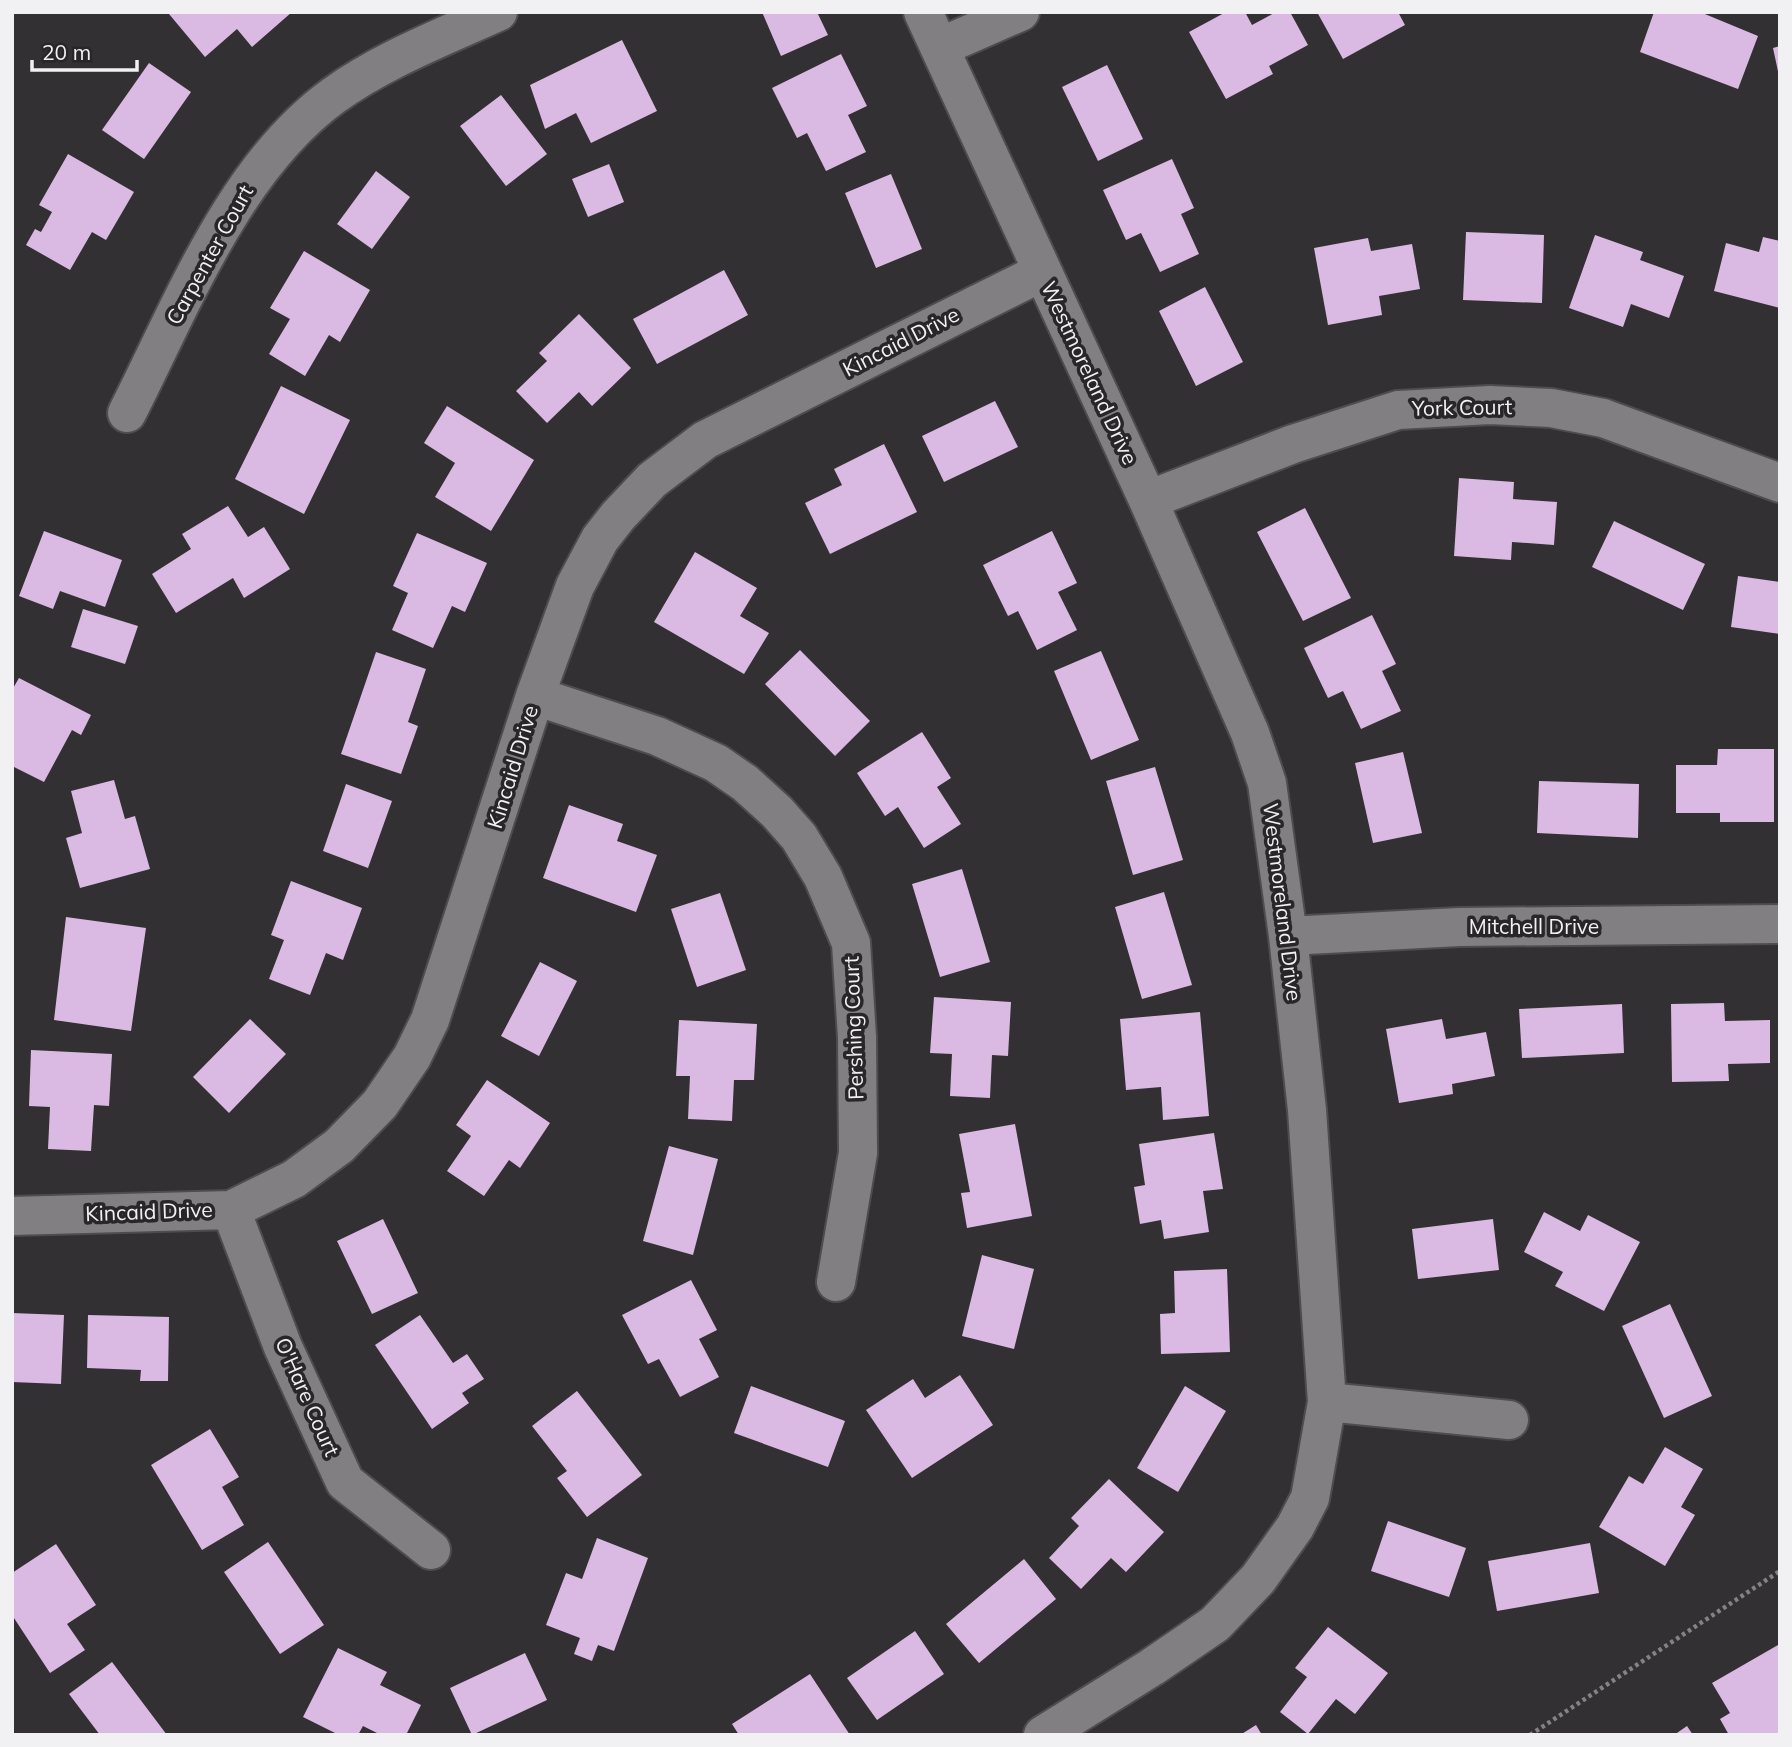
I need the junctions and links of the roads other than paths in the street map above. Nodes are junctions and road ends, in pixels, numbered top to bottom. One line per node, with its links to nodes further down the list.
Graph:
1 (498, 12): 6 (street, Carpenter Court)
2 (923, 12): 4 (street, Westmoreland Drive)
3 (1020, 12): 4 (street)
4 (940, 47): 5 (street, Westmoreland Drive)
5 (1042, 272): 8 (street, Westmoreland Drive); 9 (street, Kincaid Drive)
6 (127, 413)
7 (1780, 483): 8 (street, York Court)
8 (1148, 500): 11 (street, Westmoreland Drive)
9 (535, 695): 12 (street, Kincaid Drive); 14 (street, Pershing Court)
10 (1780, 924): 11 (street, Mitchell Drive)
11 (1288, 936): 15 (street, Westmoreland Drive)
12 (231, 1210): 13 (street, Kincaid Drive); 17 (street, O'Hare Court)
13 (12, 1216)
14 (836, 1282)
15 (1327, 1402): 16 (street); 18 (street, Westmoreland Drive)
16 (1509, 1420)
17 (431, 1550)
18 (1043, 1735)

